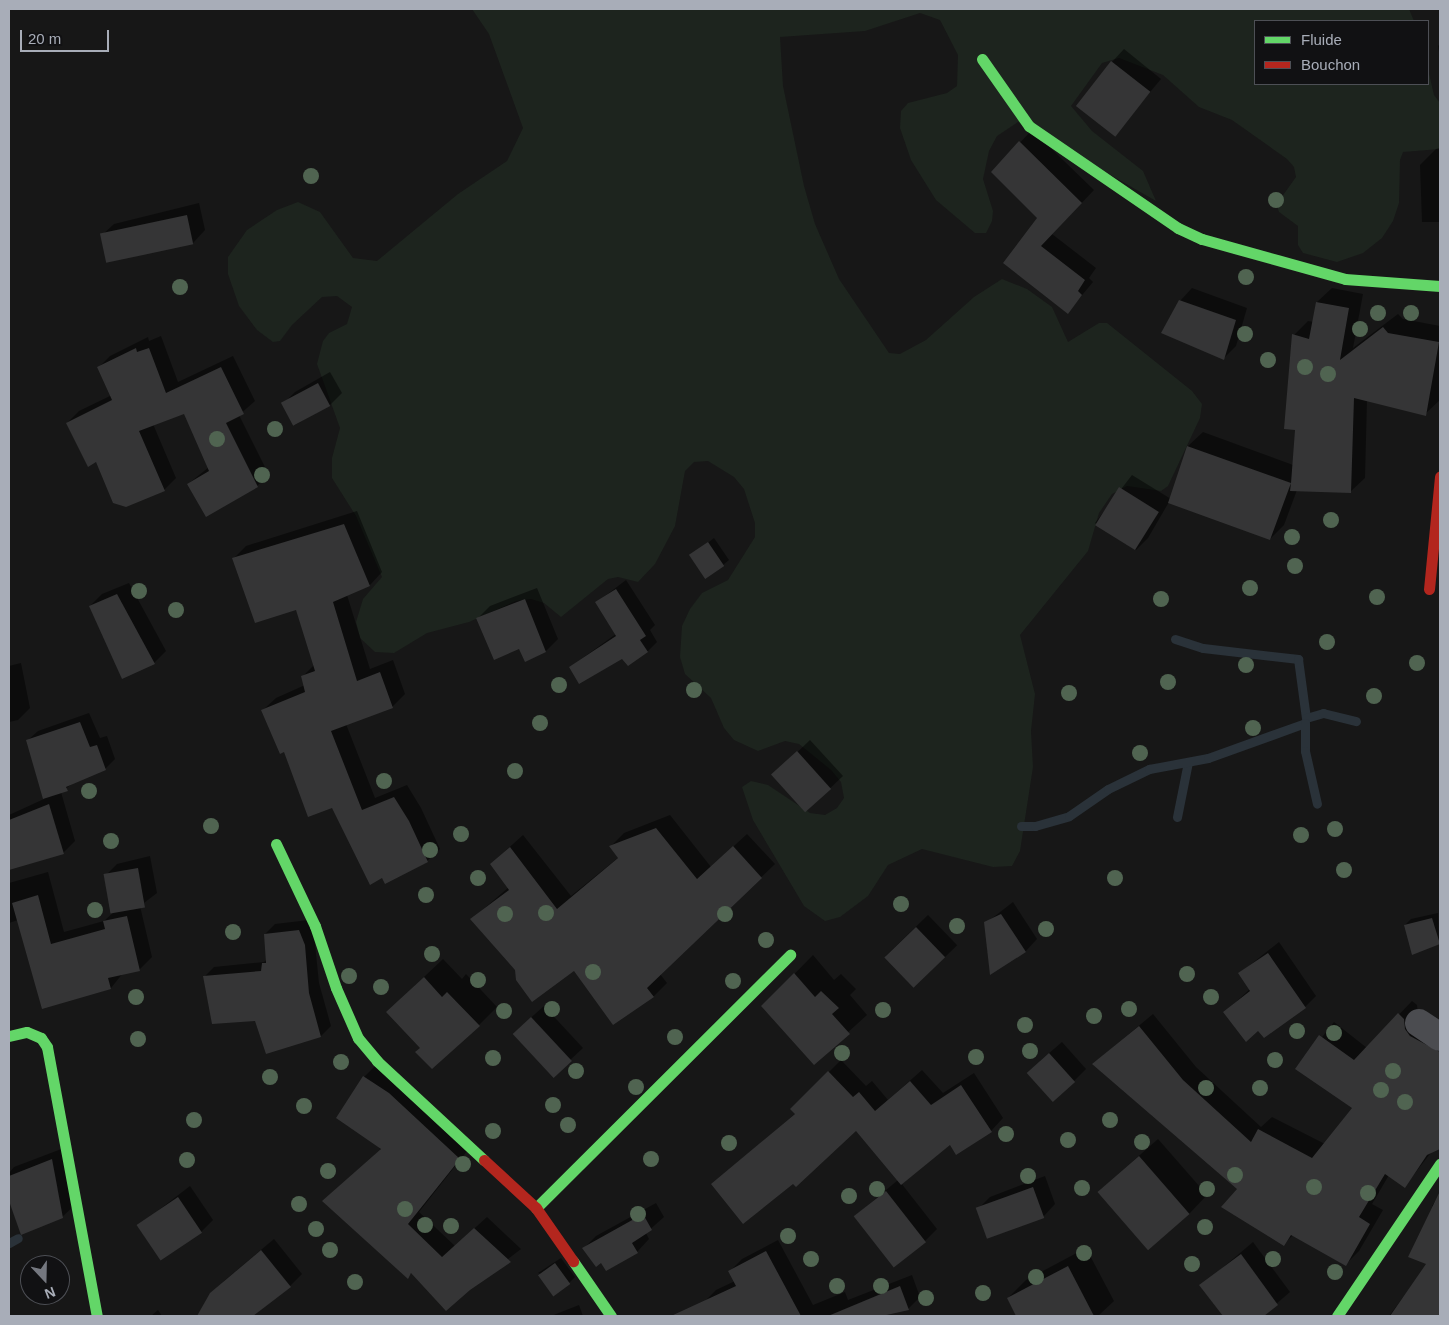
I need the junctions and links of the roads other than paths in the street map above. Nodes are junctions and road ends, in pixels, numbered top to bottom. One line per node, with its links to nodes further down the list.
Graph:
1 (982, 60): 2 (street)
2 (1440, 286)
3 (1440, 476): 4 (street)
4 (1429, 589)
5 (276, 844): 9 (street)
6 (790, 955): 9 (street)
7 (9, 1036): 10 (street)
8 (1440, 1164): 12 (street)
9 (536, 1208): 11 (street)
10 (97, 1316)
11 (611, 1316)
12 (1337, 1316)

